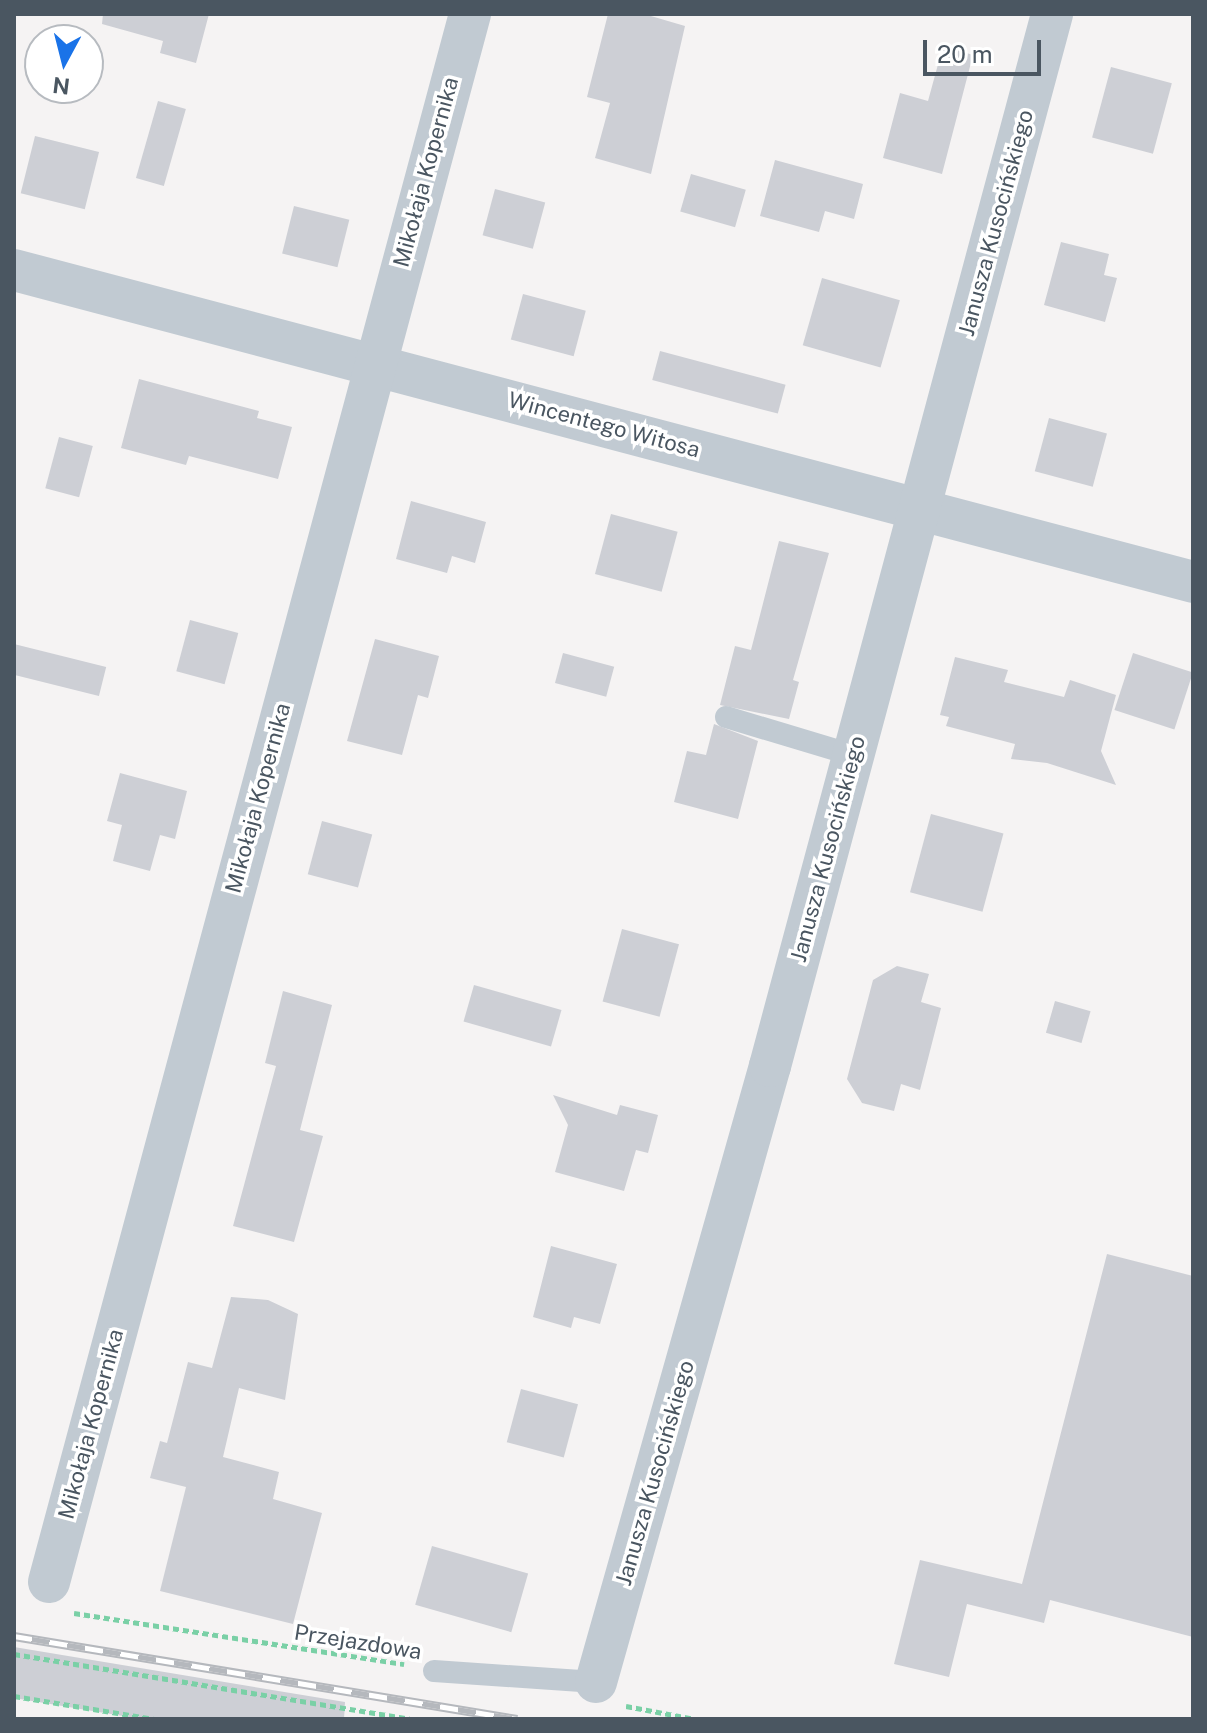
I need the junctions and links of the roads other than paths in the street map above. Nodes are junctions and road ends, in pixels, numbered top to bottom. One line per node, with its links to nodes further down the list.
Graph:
1 (470, 14): 4 (street, Mikołaja Kopernika)
2 (1052, 14): 5 (street, Janusza Kusocińskiego)
3 (14, 270): 4 (street, Wincentego Witosa)
4 (373, 365): 5 (street, Wincentego Witosa); 9 (street, Mikołaja Kopernika)
5 (920, 508): 6 (street, Wincentego Witosa); 8 (street, Janusza Kusocińskiego)
6 (1193, 582)
7 (726, 717): 8 (lane)
8 (853, 755): 11 (street, Janusza Kusocińskiego)
9 (58, 1597)
10 (434, 1671): 11 (lane)
11 (606, 1693)

